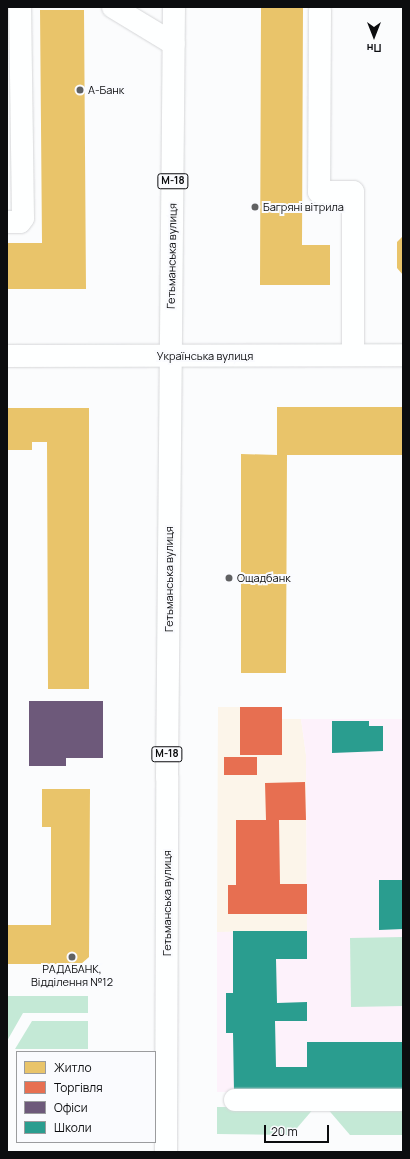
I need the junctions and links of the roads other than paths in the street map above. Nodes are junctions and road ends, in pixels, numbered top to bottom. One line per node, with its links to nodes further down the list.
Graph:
1 (20, 7): 6 (main road)
2 (113, 7): 5 (main road)
3 (174, 7): 5 (main road, Гетьманська вулиця / М-18)
4 (320, 11): 7 (main road)
5 (174, 44): 10 (main road, Гетьманська вулиця / М-18)
6 (7, 222)
7 (353, 355): 8 (main road, Українська вулиця); 10 (main road, Українська вулиця)
8 (403, 355)
9 (7, 356): 10 (main road, Українська вулиця)
10 (171, 356): 13 (main road, Гетьманська вулиця / М-18)
11 (235, 1100): 12 (main road)
12 (403, 1100)
13 (166, 1152)

